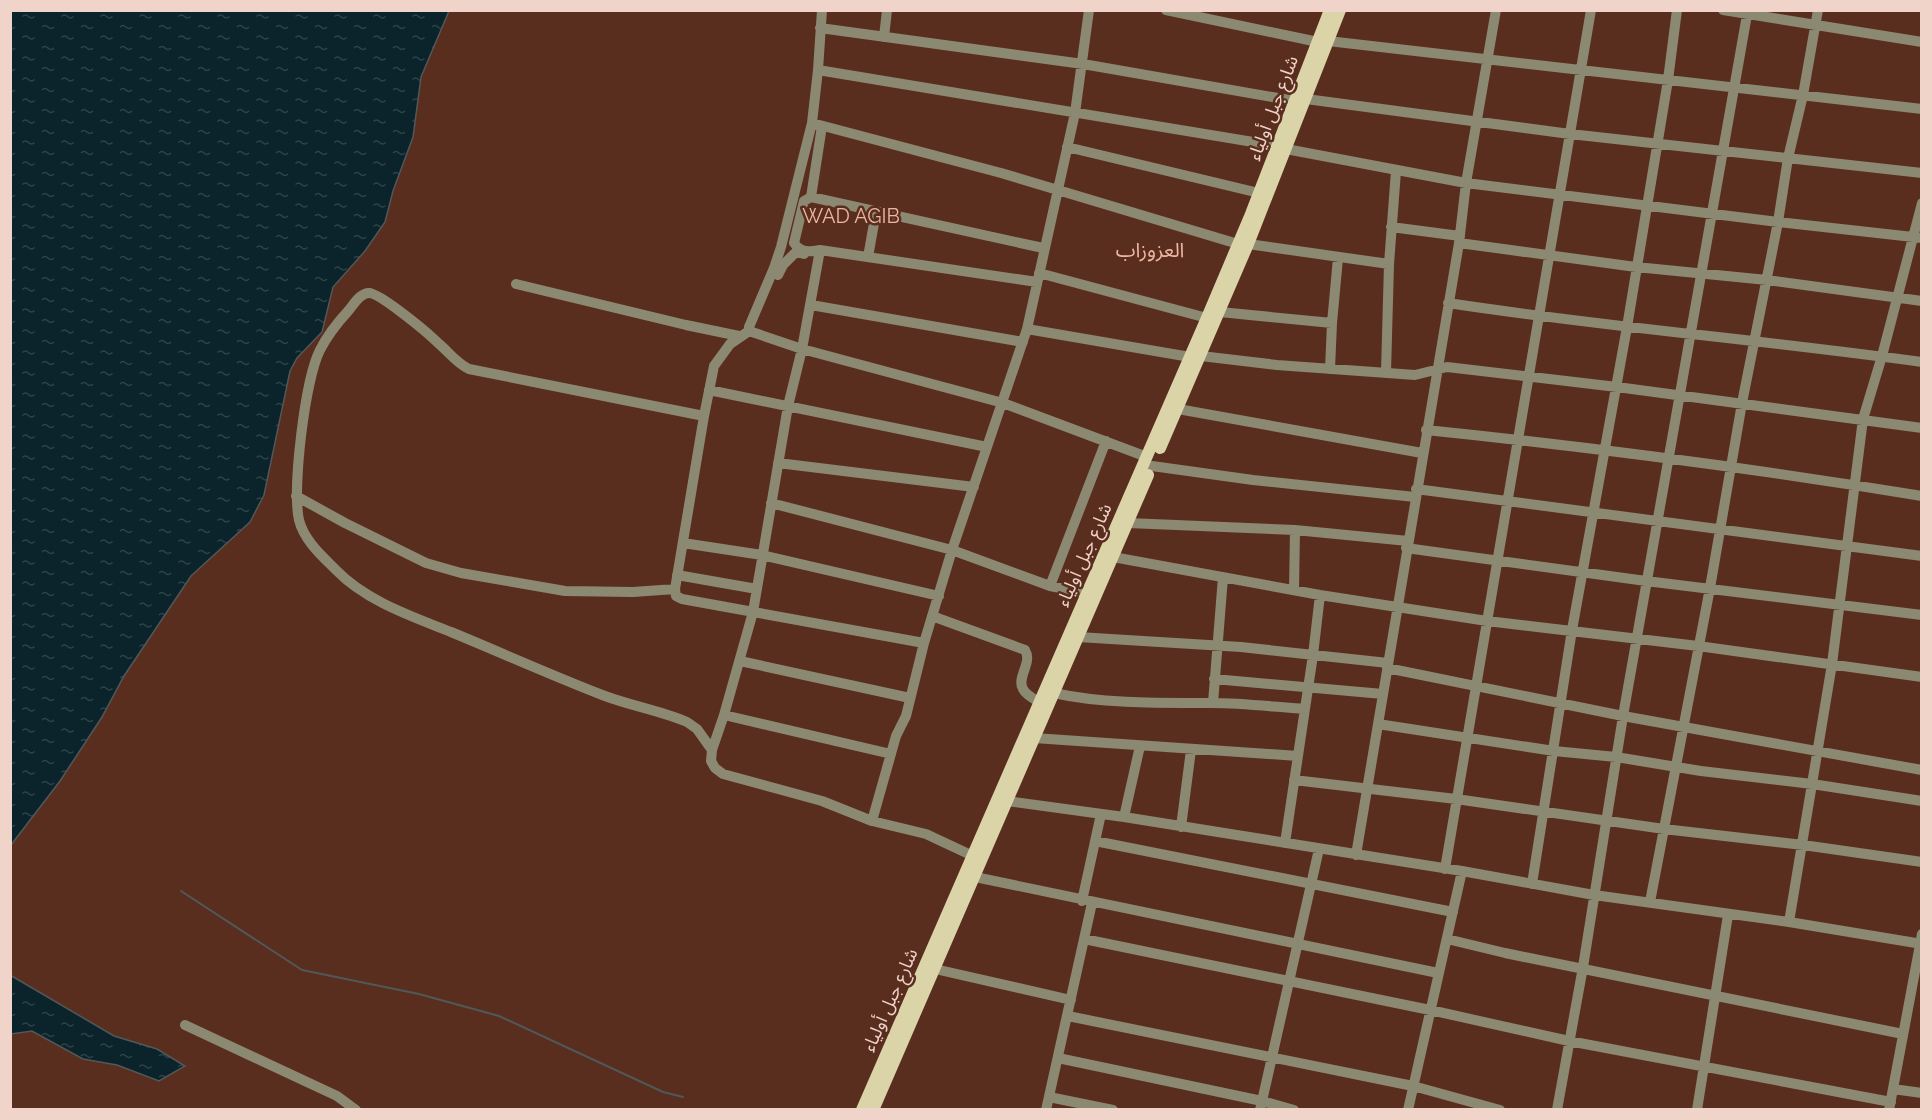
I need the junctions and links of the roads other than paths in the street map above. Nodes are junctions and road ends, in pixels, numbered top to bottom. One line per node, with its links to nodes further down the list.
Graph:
1 (822, 10): 14 (street)
2 (887, 10): 15 (street)
3 (1089, 10): 19 (street)
4 (1166, 10): 16 (street)
5 (1330, 10): 16 (main road, شارع جبل أولياء)
6 (1340, 10): 16 (main road, شارع جبل أولياء)
7 (1496, 10): 18 (street)
8 (1591, 10): 21 (street)
9 (1677, 10): 22 (street)
10 (1723, 10): 12 (street)
11 (1818, 10): 13 (street)
12 (1747, 15): 13 (street); 23 (street)
13 (1816, 26): 17 (street); 24 (street)
14 (820, 28): 15 (street); 20 (street)
15 (884, 37): 19 (street)
16 (1323, 42): 18 (street); 25 (main road, شارع جبل أولياء)
17 (1922, 42)
18 (1488, 60): 21 (street); 28 (street)
19 (1083, 64): 25 (street); 27 (street)
20 (818, 70): 27 (street); 29 (street)
21 (1582, 70): 22 (street); 30 (street)
22 (1668, 80): 23 (street); 31 (street)
23 (1735, 88): 24 (street); 34 (street)
24 (1803, 94): 26 (street); 35 (street)
25 (1301, 100): 28 (street); 33 (main road, شارع جبل أولياء)
26 (1922, 109)
27 (1075, 113): 32 (street); 33 (street)
28 (1476, 121): 30 (street); 38 (street)
29 (817, 124): 39 (street); 42 (street); 63 (street)
30 (1570, 134): 31 (street); 41 (street)
31 (1656, 144): 34 (street); 44 (street)
32 (1067, 147): 39 (street); 40 (street)
33 (1282, 148): 36 (street); 40 (main road, شارع جبل أولياء); 51 (main road, شارع جبل أولياء)
34 (1724, 151): 35 (street); 46 (street)
35 (1788, 158): 37 (street); 47 (street)
36 (1396, 171): 38 (street); 48 (street)
37 (1922, 173)
38 (1466, 183): 41 (street); 50 (street)
39 (1056, 191): 51 (street); 52 (street)
40 (1259, 193): 51 (main road, شارع جبل أولياء)
41 (1559, 194): 44 (street); 54 (street)
42 (811, 197): 45 (street); 53 (street)
43 (1922, 203): 49 (street)
44 (1646, 206): 46 (street); 58 (street)
45 (876, 212): 52 (street); 55 (street)
46 (1713, 214): 47 (street); 59 (street)
47 (1778, 222): 49 (street); 61 (street)
48 (1391, 227): 50 (street); 57 (street)
49 (1918, 237): 64 (street)
50 (1459, 240): 54 (street); 66 (street)
51 (1243, 244): 56 (street); 68 (main road, شارع جبل أولياء); 70 (main road, شارع جبل أولياء)
52 (1043, 248): 60 (street)
53 (820, 253): 55 (street); 63 (street); 67 (street)
54 (1550, 255): 58 (street); 69 (street)
55 (868, 257): 60 (street)
56 (1338, 258): 57 (street); 71 (street)
57 (1389, 264): 84 (street)
58 (1636, 267): 59 (street); 72 (street)
59 (1702, 273): 61 (street); 75 (street)
60 (1038, 277): 70 (street); 73 (street)
61 (1767, 280): 64 (street); 76 (street)
62 (516, 284): 74 (street)
63 (762, 297): 74 (street)
64 (1898, 298): 65 (street); 80 (street)
65 (1922, 301)
66 (1448, 303): 69 (street); 82 (street)
67 (811, 304): 77 (street); 78 (street)
68 (1220, 312): 71 (street); 79 (main road, شارع جبل أولياء)
69 (1539, 317): 72 (street); 85 (street)
70 (1207, 318): 79 (main road, شارع جبل أولياء)
71 (1332, 322): 83 (street)
72 (1627, 327): 75 (street); 86 (street)
73 (1027, 329): 77 (street); 79 (street)
74 (744, 333): 78 (street); 87 (street)
75 (1690, 333): 76 (street); 88 (street)
76 (1755, 341): 80 (street); 90 (street)
77 (1023, 342): 89 (street)
78 (802, 349): 89 (street); 91 (street)
79 (1195, 356): 83 (street); 92 (main road, شارع جبل أولياء); 103 (main road, شارع جبل أولياء)
80 (1882, 356): 81 (street); 94 (street)
81 (1922, 362)
82 (1437, 368): 84 (street); 85 (street); 96 (street)
83 (1330, 369): 84 (street)
84 (1386, 372)
85 (1528, 376): 86 (street); 97 (street)
86 (1617, 387): 88 (street); 100 (street)
87 (709, 390): 91 (street); 93 (street)
88 (1679, 396): 90 (street); 102 (street)
89 (1003, 403): 98 (street); 99 (street)
90 (1742, 403): 94 (street); 105 (street)
91 (788, 406): 99 (street); 104 (street)
92 (1178, 409): 101 (street); 103 (main road, شارع جبل أولياء)
93 (704, 416): 109 (street); 119 (street)
94 (1863, 419): 95 (street); 106 (street)
95 (1922, 428)
96 (1426, 430): 97 (street); 101 (street)
97 (1518, 439): 100 (street); 111 (street)
98 (1106, 441): 103 (street); 131 (street)
99 (987, 447): 107 (street)
100 (1606, 450): 102 (street); 114 (street)
101 (1422, 453): 108 (street)
102 (1668, 459): 105 (street); 115 (street)
103 (1150, 461): 108 (street); 113 (main road, شارع جبل أولياء)
104 (778, 463): 107 (street); 112 (street)
105 (1732, 467): 106 (street); 117 (street)
106 (1854, 485): 110 (street); 121 (street)
107 (974, 487): 122 (street)
108 (1416, 493): 111 (street); 120 (street)
109 (296, 496): 133 (street); 173 (street)
110 (1922, 496)
111 (1508, 501): 114 (street); 126 (street)
112 (771, 503): 122 (street); 123 (street)
113 (1131, 503): 116 (main road, شارع جبل أولياء); 136 (main road, شارع جبل أولياء)
114 (1595, 513): 115 (street); 127 (street)
115 (1658, 520): 117 (street); 130 (street)
116 (1128, 523): 118 (street); 125 (main road, شارع جبل أولياء)
117 (1720, 529): 121 (street); 132 (street)
118 (1295, 530): 120 (street); 135 (street)
119 (683, 543): 123 (street); 128 (street)
120 (1407, 545): 126 (street); 140 (street)
121 (1847, 545): 124 (street); 139 (street)
122 (952, 550): 131 (street); 138 (street)
123 (762, 555): 134 (street); 138 (street)
124 (1922, 556)
125 (1113, 557): 129 (street); 146 (main road, شارع جبل أولياء)
126 (1497, 560): 127 (street); 144 (street)
127 (1583, 573): 130 (street); 145 (street)
128 (677, 575): 133 (street); 134 (street)
129 (1223, 578): 135 (street); 149 (street)
130 (1646, 582): 132 (street); 147 (street)
131 (1050, 586): 136 (street)
132 (1710, 588): 139 (street); 150 (street)
133 (675, 589): 141 (street)
134 (757, 589): 141 (street)
135 (1294, 591): 137 (street)
136 (1086, 593): 162 (main road, شارع جبل أولياء)
137 (1320, 595): 140 (street); 151 (street)
138 (939, 596): 143 (street)
139 (1838, 603): 142 (street); 153 (street)
140 (1397, 606): 144 (street); 154 (street)
141 (753, 612): 148 (street); 152 (street)
142 (1922, 615)
143 (932, 616): 148 (street); 162 (street)
144 (1487, 621): 145 (street); 157 (street)
145 (1572, 630): 147 (street); 164 (street)
146 (1078, 637): 149 (street); 159 (main road, شارع جبل أولياء)
147 (1636, 638): 150 (street); 167 (street)
148 (924, 643): 161 (street)
149 (1217, 646): 151 (street); 156 (street)
150 (1698, 646): 153 (street); 169 (street)
151 (1313, 655): 154 (street); 158 (street)
152 (740, 662): 161 (street); 166 (street)
153 (1832, 664): 155 (street); 176 (street)
154 (1387, 665): 157 (street); 160 (street)
155 (1922, 677)
156 (1214, 679): 158 (street); 163 (street)
157 (1476, 686): 164 (street); 171 (street)
158 (1308, 688): 160 (street); 165 (street)
159 (1054, 693): 163 (street); 170 (main road, شارع جبل أولياء)
160 (1383, 694): 168 (street)
161 (910, 698): 177 (street)
162 (1039, 702): 200 (main road, شارع جبل أولياء)
163 (1213, 703): 165 (street)
164 (1562, 703): 167 (street); 175 (street)
165 (1305, 709): 178 (street)
166 (724, 715): 173 (street); 177 (street)
167 (1623, 716): 169 (street); 179 (street)
168 (1378, 724): 171 (street); 184 (street)
169 (1683, 727): 176 (street); 180 (street)
170 (1034, 738): 172 (street); 186 (main road, شارع جبل أولياء)
171 (1467, 738): 175 (street); 185 (street)
172 (1140, 746): 174 (street); 190 (street)
173 (712, 750): 192 (street)
174 (1191, 750): 178 (street); 193 (street)
175 (1554, 750): 179 (street); 188 (street)
176 (1817, 751): 181 (street); 183 (street)
177 (891, 754): 192 (street)
178 (1298, 756): 182 (street)
179 (1616, 757): 180 (street); 191 (street)
180 (1676, 766): 183 (street); 194 (street)
181 (1922, 770)
182 (1294, 780): 184 (street); 196 (street)
183 (1812, 784): 187 (street); 197 (street)
184 (1367, 788): 185 (street); 199 (street)
185 (1456, 799): 188 (street); 202 (street)
186 (1007, 801): 189 (street); 204 (main road, شارع جبل أولياء)
187 (1922, 801)
188 (1543, 812): 191 (street); 205 (street)
189 (1101, 814): 190 (street); 195 (street)
190 (1124, 817): 193 (street)
191 (1605, 819): 194 (street); 207 (street)
192 (872, 821): 200 (street)
193 (1181, 827): 196 (street)
194 (1664, 829): 197 (street); 209 (street)
195 (1095, 842): 206 (street); 208 (street)
196 (1285, 843): 198 (street)
197 (1803, 845): 201 (street); 212 (street)
198 (1319, 849): 199 (street); 206 (street)
199 (1356, 855): 202 (street)
200 (973, 856): 238 (main road, شارع جبل أولياء)
201 (1922, 862)
202 (1445, 869): 203 (street)
203 (1462, 871): 205 (street); 210 (street)
204 (975, 877): 208 (street); 218 (main road, شارع جبل أولياء)
205 (1532, 884): 207 (street)
206 (1311, 885): 210 (street); 216 (street)
207 (1594, 895): 209 (street); 217 (street)
208 (1087, 902): 213 (street); 216 (street)
209 (1650, 902): 211 (street)
210 (1453, 912): 214 (street)
211 (1728, 915): 212 (street); 221 (street)
212 (1789, 922): 215 (street)
213 (1084, 939): 220 (street); 222 (street)
214 (1447, 939): 217 (street); 219 (street)
215 (1921, 940): 226 (street)
216 (1297, 944): 219 (street); 220 (street)
217 (1583, 968): 221 (street); 227 (street)
218 (935, 969): 222 (street); 239 (main road, شارع جبل أولياء)
219 (1438, 973): 223 (street)
220 (1288, 981): 223 (street); 229 (street)
221 (1716, 996): 226 (street); 230 (street)
222 (1071, 1000): 224 (street)
223 (1430, 1010): 227 (street); 231 (street)
224 (1068, 1016): 228 (street); 229 (street)
225 (185, 1024): 237 (street)
226 (1903, 1034): 232 (street)
227 (1569, 1041): 230 (street); 245 (street)
228 (1058, 1058): 234 (street); 235 (street)
229 (1272, 1058): 231 (street); 235 (street)
230 (1704, 1066): 236 (street); 246 (street)
231 (1413, 1086): 243 (street); 244 (street)
232 (1893, 1089): 233 (street); 236 (street)
233 (1922, 1093)
234 (1049, 1096): 240 (street); 241 (street)
235 (1261, 1105): 242 (street)
236 (1890, 1106)
237 (356, 1110)
238 (861, 1110)
239 (873, 1110)
240 (1046, 1110)
241 (1113, 1110)
242 (1294, 1110)
243 (1408, 1110)
244 (1500, 1110)
245 (1557, 1110)
246 (1697, 1110)

